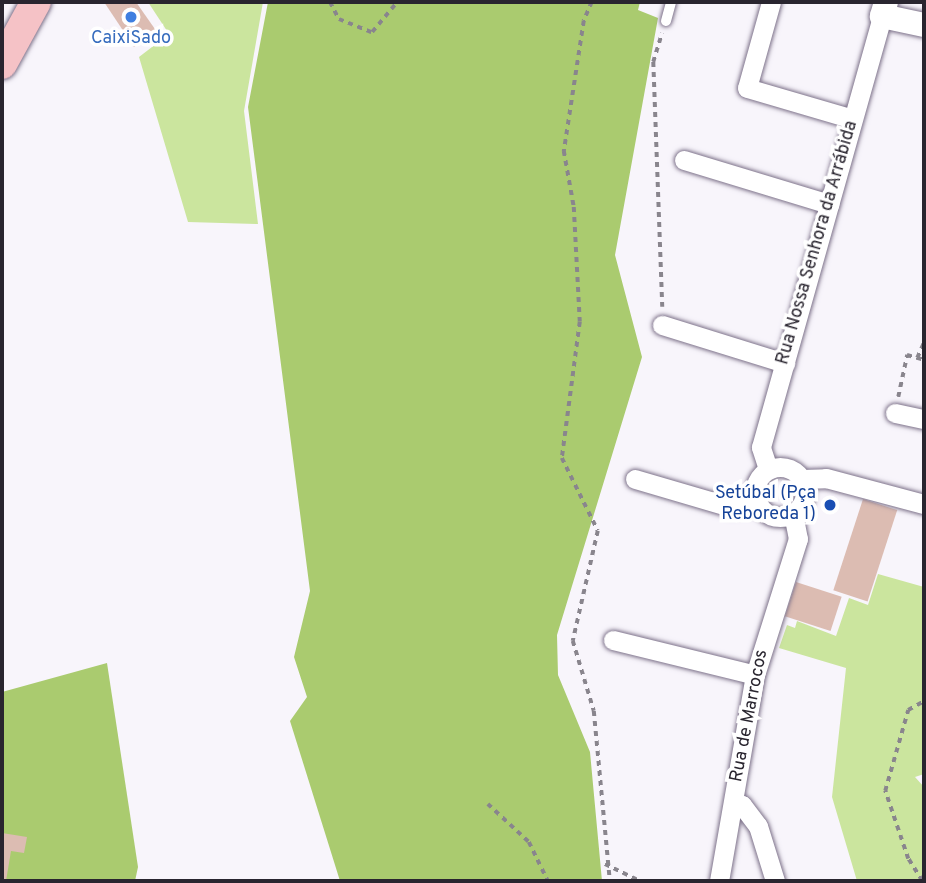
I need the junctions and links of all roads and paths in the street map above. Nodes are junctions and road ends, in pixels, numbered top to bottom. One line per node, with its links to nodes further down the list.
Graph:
1 (36, 2): 10 (main road)
2 (330, 2): 3 (path)
3 (397, 2)
4 (592, 2): 32 (path)
5 (671, 2): 8 (lane)
6 (771, 2): 11 (street)
7 (884, 9): 9 (street); 11 (street, Rua Nossa Senhora da Arrábida)
8 (666, 21): 14 (path)
9 (924, 25)
10 (2, 64)
11 (853, 119): 13 (street, Rua Nossa Senhora da Arrábida)
12 (684, 160): 13 (street)
13 (829, 204): 18 (street, Rua Nossa Senhora da Arrábida)
14 (662, 325): 18 (street)
15 (924, 342): 16 (path)
16 (917, 358): 17 (path); 19 (path)
17 (924, 360)
18 (785, 363): 21 (street, Rua Nossa Senhora da Arrábida)
19 (895, 413): 20 (street)
20 (924, 419)
21 (768, 470): 23 (street); 25 (street)
22 (635, 479): 25 (street)
23 (803, 479): 24 (street); 26 (street)
24 (924, 504)
25 (758, 505): 26 (street)
26 (793, 514): 28 (street, Rua de Marrocos)
27 (613, 640): 28 (street)
28 (755, 675): 30 (street, Rua de Marrocos)
29 (924, 701): 38 (path)
30 (734, 803): 36 (street, Rua de Marrocos); 37 (street)
31 (488, 804): 33 (path)
32 (606, 864): 34 (path); 35 (path)
33 (548, 881)
34 (610, 881)
35 (640, 881)
36 (719, 881)
37 (775, 881)
38 (922, 881)

